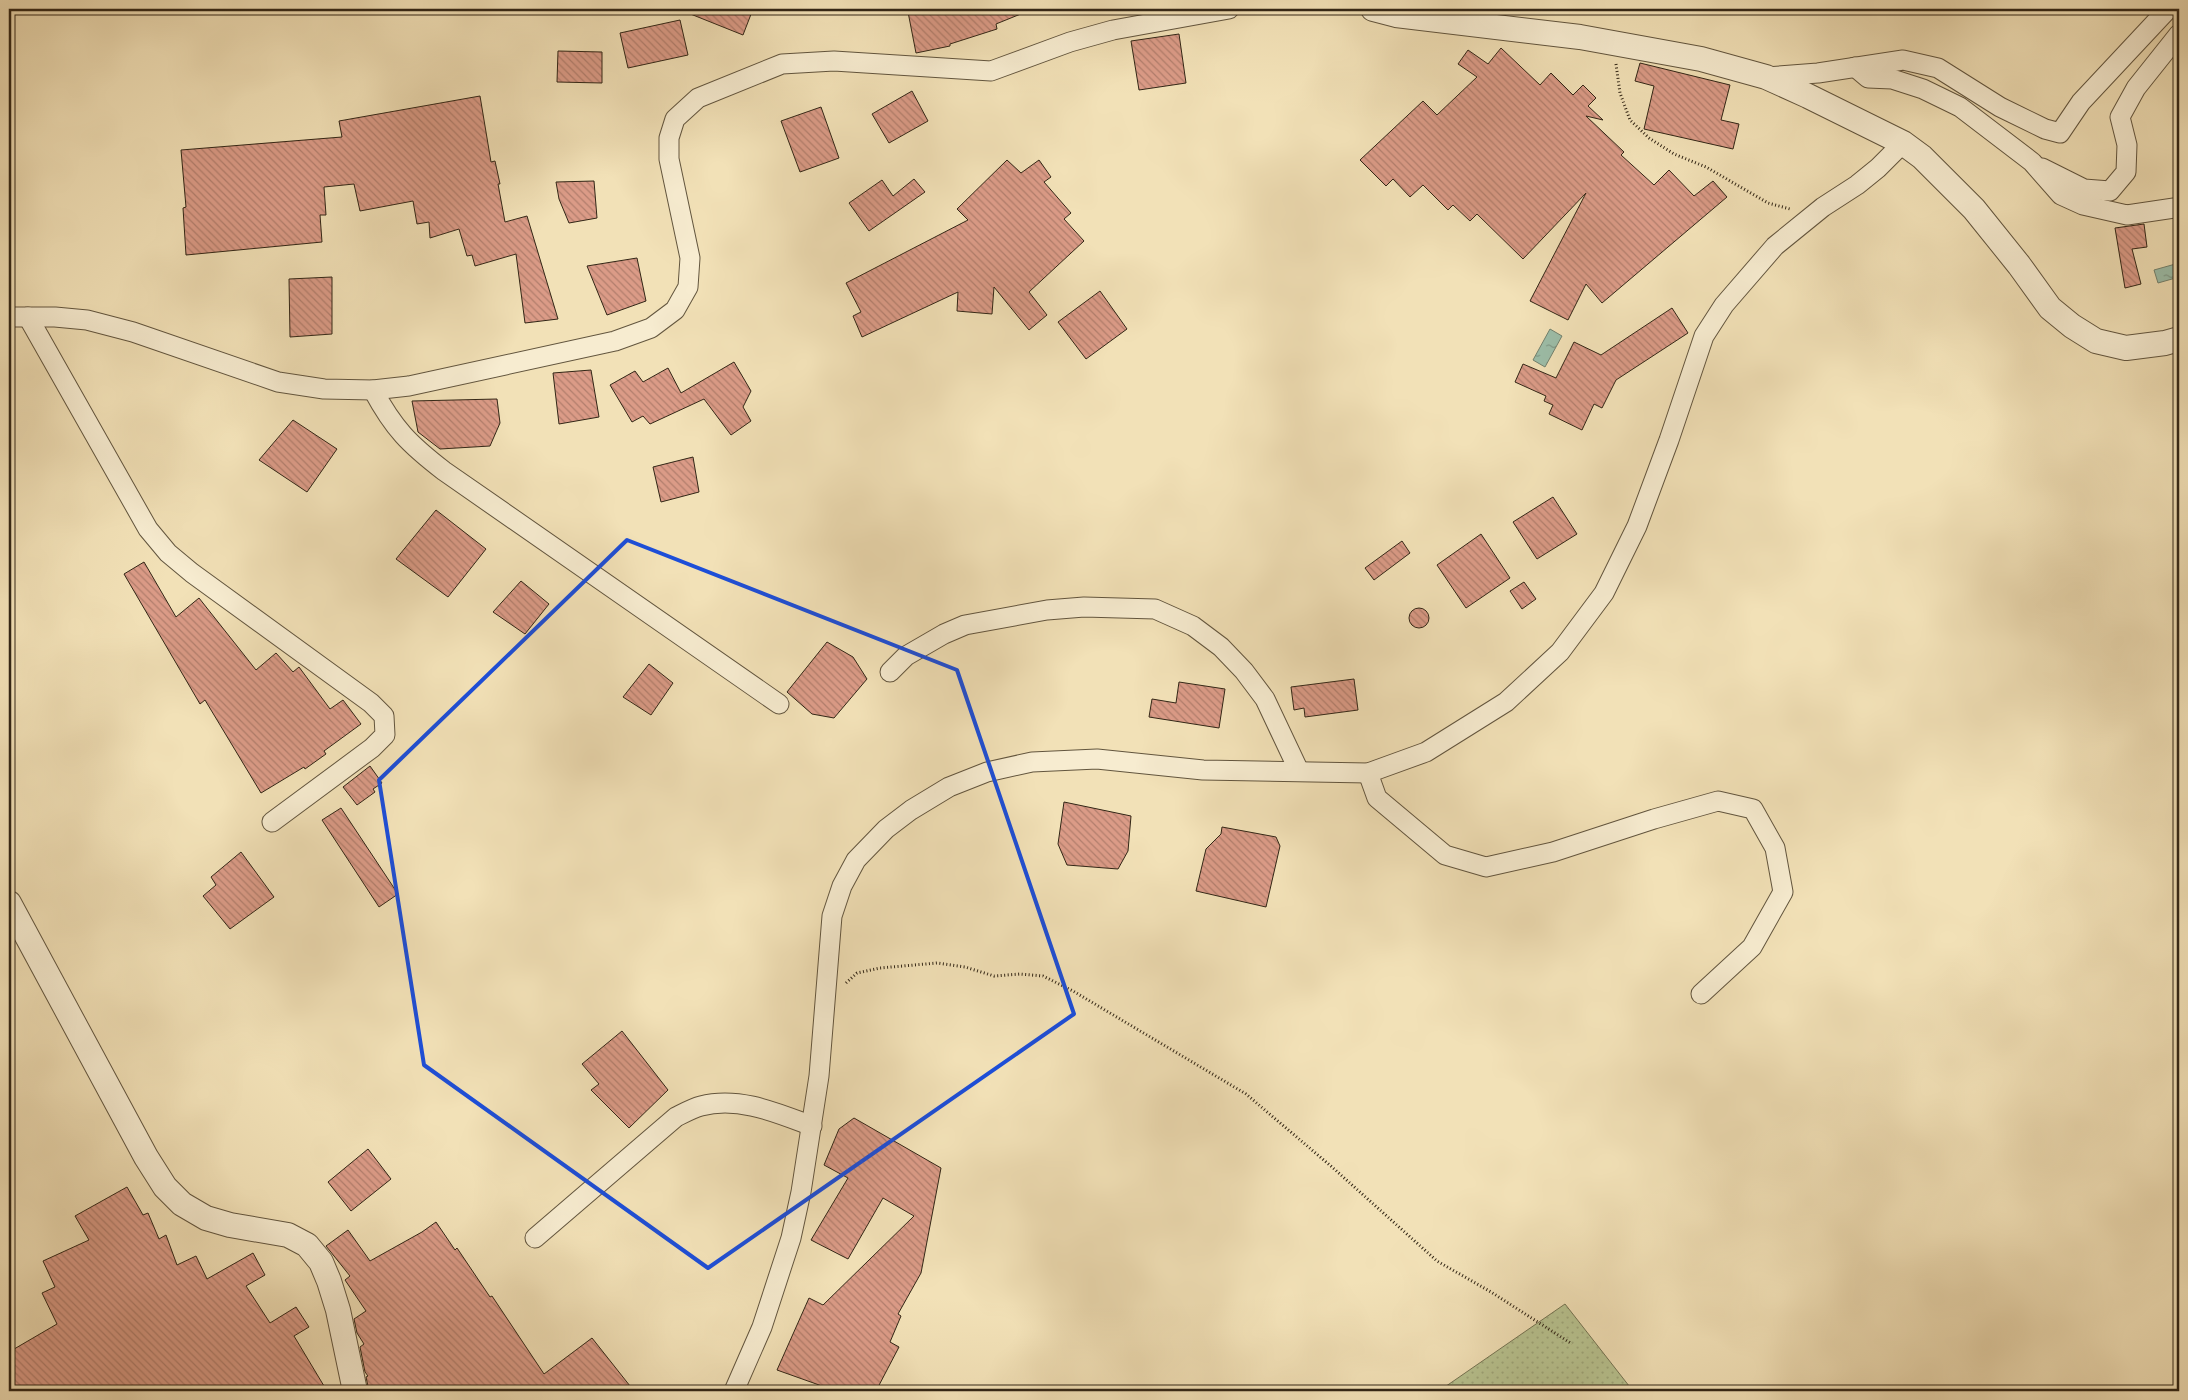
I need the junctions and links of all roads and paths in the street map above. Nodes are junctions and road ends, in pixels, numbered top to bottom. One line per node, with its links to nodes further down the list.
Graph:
1 (1229, 9): 15 (street)
2 (1373, 9): 5 (street)
3 (2168, 9): 6 (street)
4 (2179, 34): 9 (street)
5 (1619, 44): 7 (street); 10 (path)
6 (1855, 67): 7 (street); 9 (street)
7 (1766, 77): 8 (street)
8 (1903, 143): 10 (street); 14 (street)
9 (2032, 162): 11 (street)
10 (1823, 207): 19 (street)
11 (2174, 208)
12 (9, 317): 13 (street)
13 (28, 317): 15 (street); 20 (street)
14 (2179, 339)
15 (372, 390): 17 (street)
16 (890, 672): 18 (street)
17 (779, 704)
18 (1299, 771): 19 (street); 23 (street)
19 (1368, 773): 22 (street)
20 (272, 822)
21 (9, 903): 27 (street)
22 (1701, 994)
23 (825, 998): 24 (street); 26 (path)
24 (812, 1126): 25 (street); 28 (street)
25 (535, 1238)
26 (1572, 1344)
27 (355, 1391)
28 (734, 1391)

